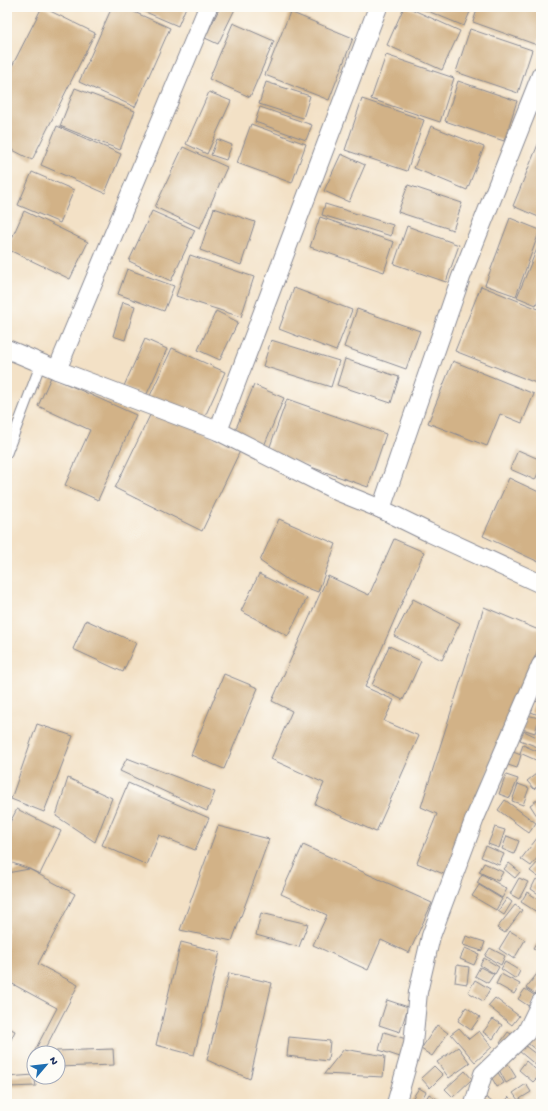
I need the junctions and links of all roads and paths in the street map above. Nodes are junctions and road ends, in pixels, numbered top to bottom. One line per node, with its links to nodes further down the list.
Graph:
1 (208, 7): 5 (street)
2 (378, 7): 6 (street)
3 (541, 76): 8 (street)
4 (7, 348): 5 (street)
5 (49, 366): 6 (street); 7 (lane)
6 (218, 431): 8 (street)
7 (7, 453)
8 (381, 509): 9 (street)
9 (541, 584)
10 (541, 666): 12 (street)
11 (541, 1002): 13 (street)
12 (396, 1104)
13 (474, 1104)

